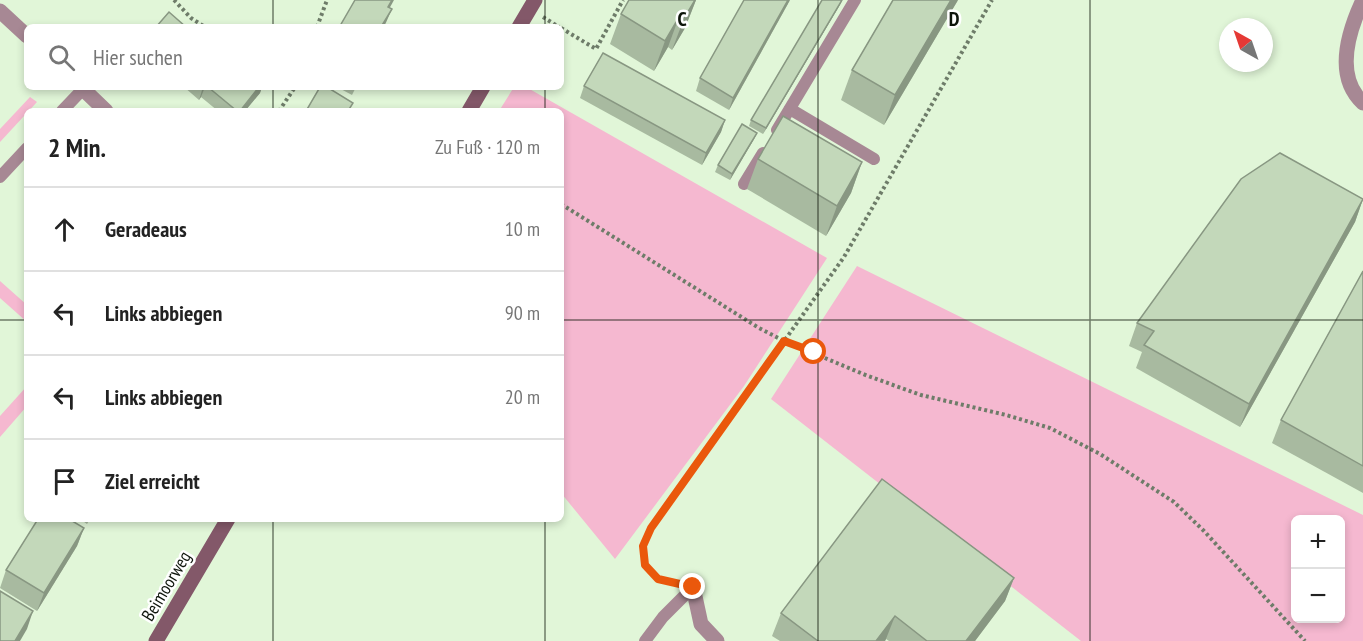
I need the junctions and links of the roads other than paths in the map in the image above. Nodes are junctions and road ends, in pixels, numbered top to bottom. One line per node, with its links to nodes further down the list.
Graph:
1 (535, 0): 5 (main road)
2 (855, 0): 14 (lane)
3 (1363, 0): 10 (street)
4 (0, 11): 6 (street)
5 (521, 24)
6 (24, 33)
7 (80, 90): 11 (lane)
8 (84, 90): 12 (street)
9 (481, 90): 13 (main road)
10 (1363, 103)
11 (65, 108)
12 (103, 108)
13 (471, 108)
14 (790, 108): 16 (lane); 18 (lane)
15 (24, 151): 17 (lane)
16 (874, 159)
17 (0, 177)
18 (744, 184)
19 (226, 522): 21 (main road, Beimoorweg)
20 (693, 587): 22 (lane); 23 (street)
21 (156, 641)
22 (645, 641)
23 (717, 641)

